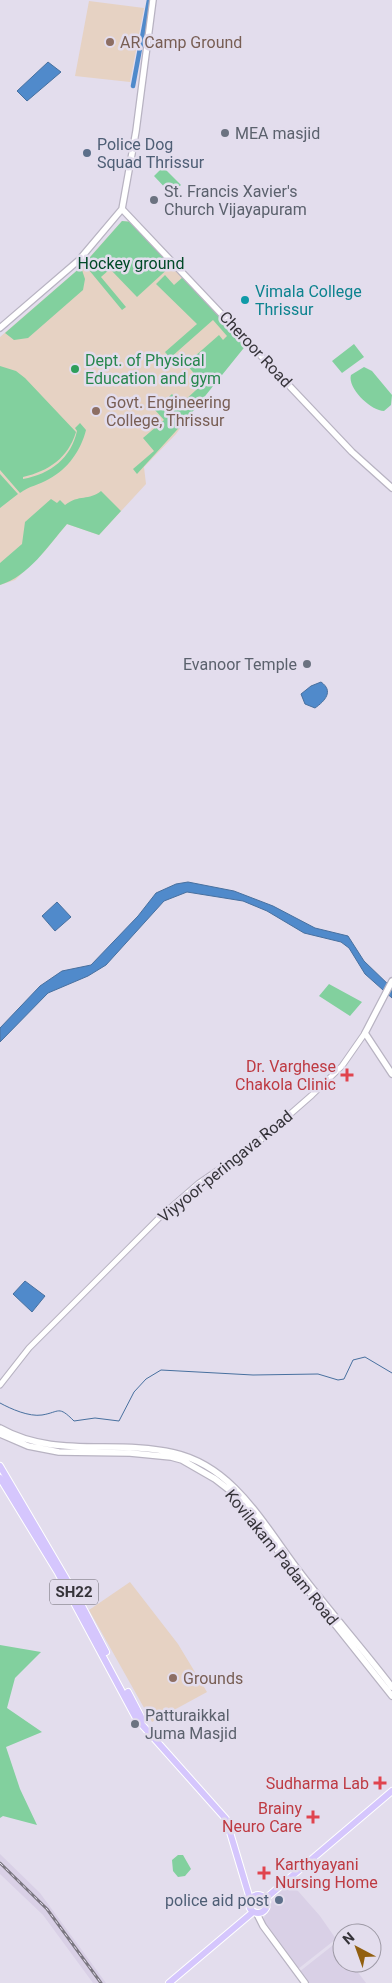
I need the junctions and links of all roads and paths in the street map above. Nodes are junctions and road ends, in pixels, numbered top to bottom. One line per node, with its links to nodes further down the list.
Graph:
1 (153, 0): 2 (main road)
2 (122, 209): 3 (main road); 4 (main road, Cheroor Road)
3 (0, 328)
4 (392, 488)
5 (392, 982): 6 (main road)
6 (365, 1033): 7 (main road); 8 (street, Viyyoor-peringava Road)
7 (392, 1074)
8 (0, 1385)
9 (0, 1428): 13 (main road, Kovilakam Padam Road)
10 (0, 1434): 14 (main road, Kovilakam Padam Road)
11 (0, 1466): 15 (main road, SH22)
12 (0, 1478): 15 (main road, SH22)
13 (392, 1687)
14 (392, 1696)
15 (141, 1722): 17 (main road, SH22)
16 (392, 1791): 18 (main road)
17 (250, 1899): 18 (main road); 19 (main road)
18 (265, 1899): 19 (main road)
19 (253, 1912): 20 (main road); 21 (main road)
20 (169, 1983)
21 (305, 1983)

